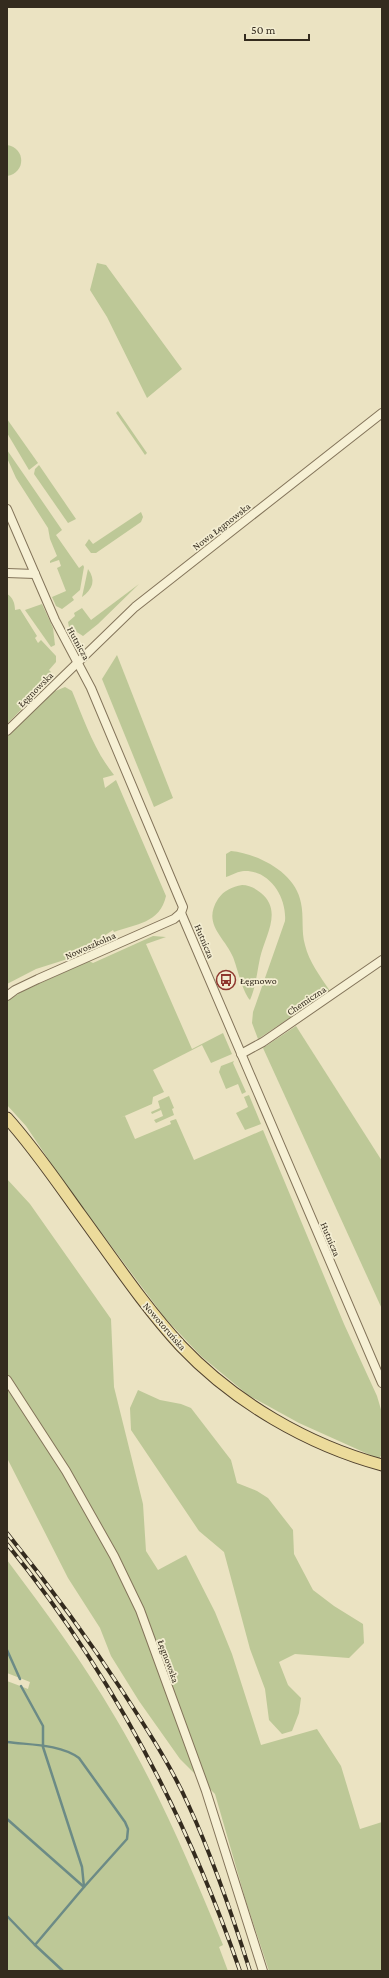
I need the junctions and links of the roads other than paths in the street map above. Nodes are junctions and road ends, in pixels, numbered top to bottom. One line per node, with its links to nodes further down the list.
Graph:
1 (382, 413): 5 (street, Nowa Łęgnowska)
2 (7, 509): 4 (street, Hutnicza)
3 (7, 573): 4 (street)
4 (35, 574): 5 (street, Hutnicza)
5 (78, 662): 6 (street, Łęgnowska); 7 (street, Hutnicza)
6 (7, 732)
7 (181, 913): 9 (street, Nowoszkolna); 10 (street, Hutnicza)
8 (382, 960): 10 (street, Chemiczna)
9 (7, 996)
10 (241, 1054): 13 (street, Hutnicza)
11 (7, 1118): 14 (main road, Nowotoruńska)
12 (7, 1380): 15 (street, Łęgnowska)
13 (382, 1383)
14 (382, 1465)
15 (263, 1971)

